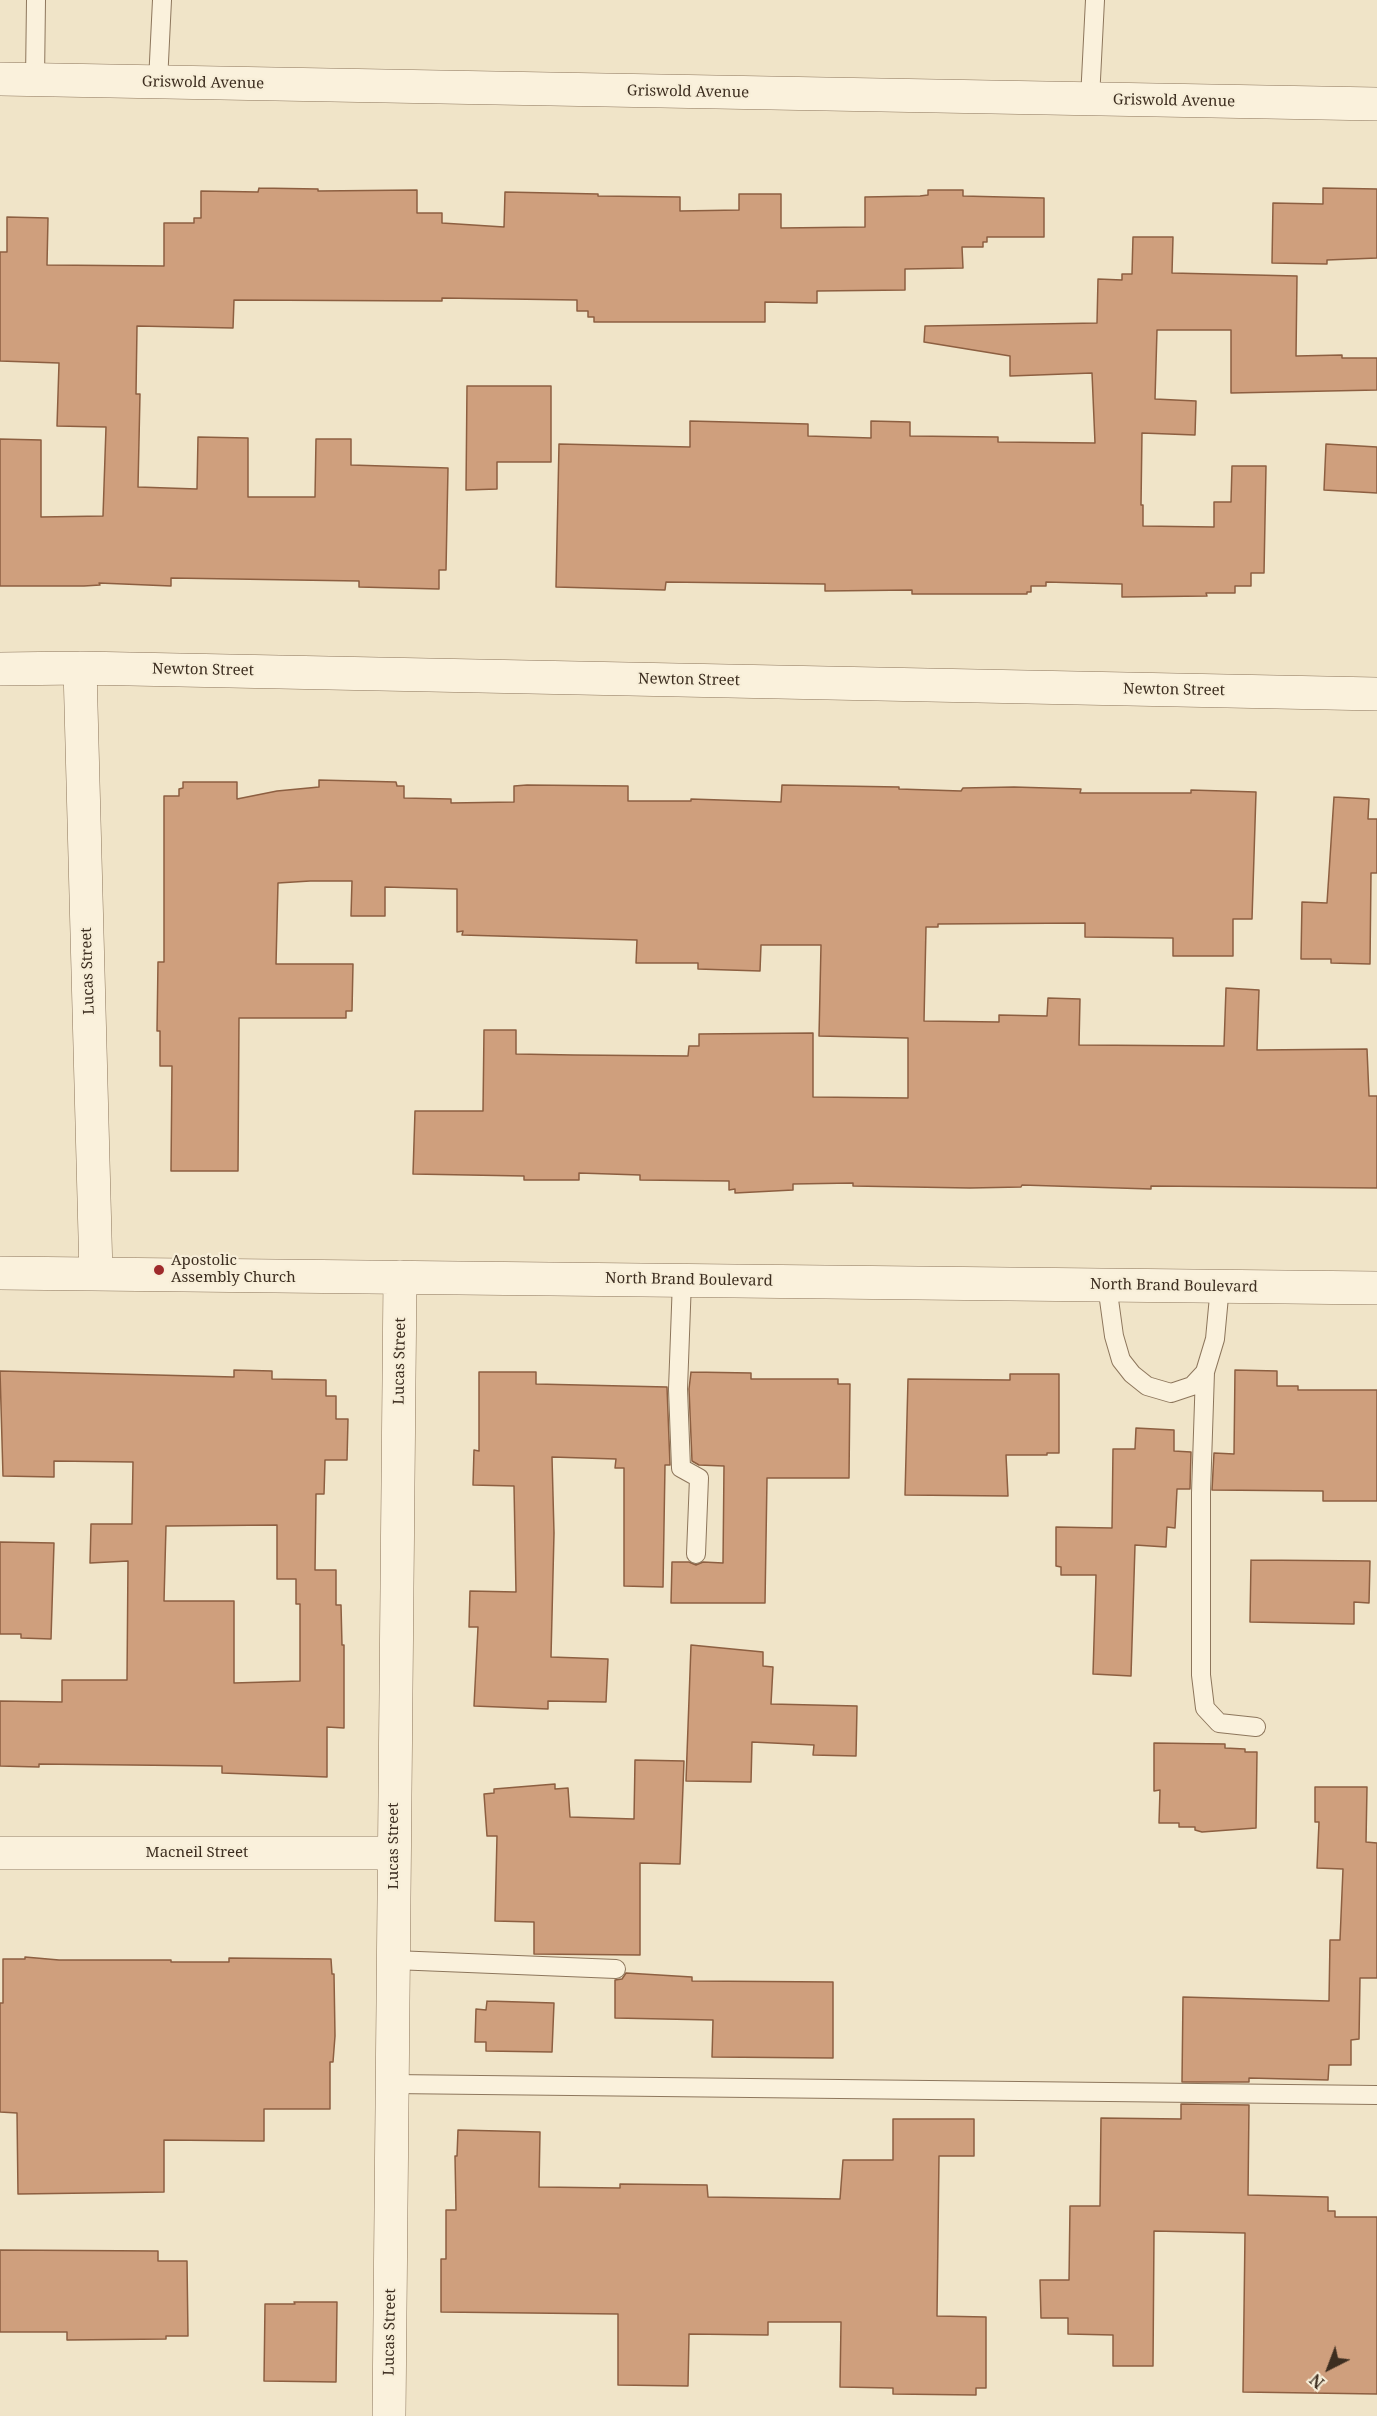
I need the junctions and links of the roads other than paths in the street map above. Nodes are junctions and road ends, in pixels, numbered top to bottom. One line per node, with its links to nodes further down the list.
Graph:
1 (36, 0): 5 (lane)
2 (162, 0): 6 (lane)
3 (1095, 0): 7 (lane)
4 (0, 79): 5 (street, Griswold Avenue)
5 (35, 80): 6 (street, Griswold Avenue)
6 (158, 82): 7 (street, Griswold Avenue)
7 (1090, 99): 8 (street, Griswold Avenue)
8 (1377, 104)
9 (80, 668): 10 (street, Newton Street); 11 (street, Newton Street); 13 (street, Lucas Street)
10 (0, 669)
11 (1377, 694)
12 (0, 1273): 13 (street, North Brand Boulevard)
13 (96, 1274): 14 (street, North Brand Boulevard)
14 (400, 1277): 15 (street, North Brand Boulevard); 23 (street, Lucas Street)
15 (682, 1280): 16 (street, North Brand Boulevard); 20 (lane)
16 (1107, 1285): 17 (street, North Brand Boulevard); 19 (lane)
17 (1220, 1286): 18 (street, North Brand Boulevard); 19 (lane)
18 (1377, 1288)
19 (1205, 1372): 21 (lane)
20 (696, 1554)
21 (1256, 1727)
22 (0, 1853): 23 (street, Macneil Street)
23 (394, 1853): 24 (street, Lucas Street)
24 (394, 1959): 25 (lane); 26 (street, Lucas Street)
25 (616, 1969)
26 (392, 2084): 27 (lane); 28 (street, Lucas Street)
27 (1377, 2095)
28 (389, 2416)

